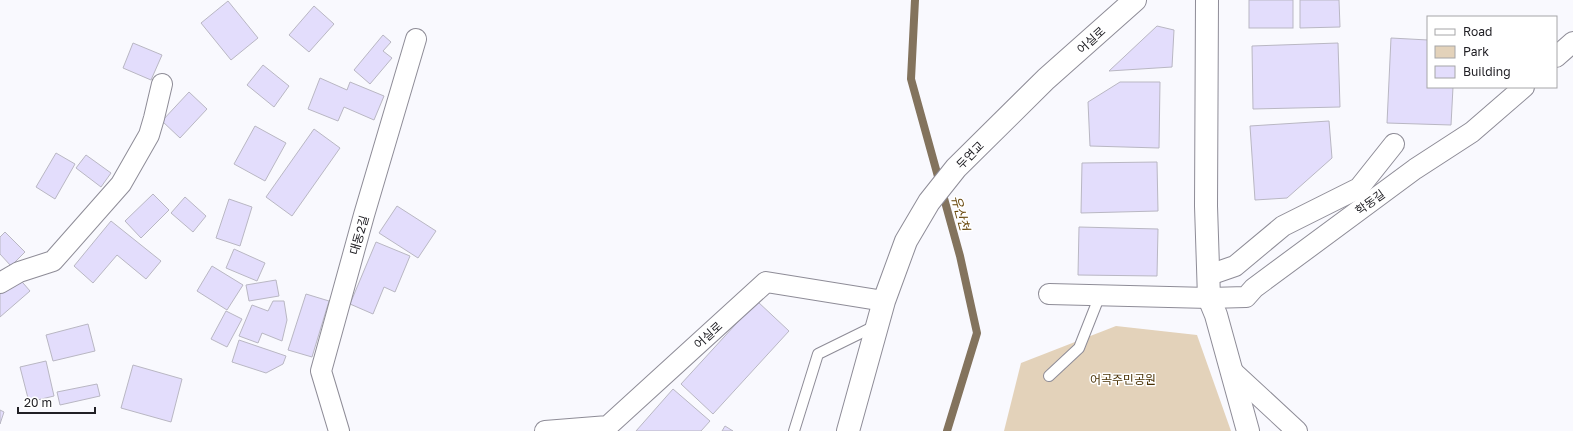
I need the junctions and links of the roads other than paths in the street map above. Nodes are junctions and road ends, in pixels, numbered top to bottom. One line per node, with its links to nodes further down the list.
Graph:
1 (1135, 0): 6 (main road, 어실로)
2 (1207, 0): 10 (main road)
3 (416, 39): 19 (street, 대동2길)
4 (1573, 42): 5 (street)
5 (1557, 57)
6 (1046, 79): 15 (main road, 두연교)
7 (162, 84): 11 (street)
8 (1523, 88): 14 (street, 학동길)
9 (1394, 144): 10 (street)
10 (1209, 276): 14 (main road)
11 (0, 282)
12 (1049, 294): 13 (street, 학동길)
13 (1100, 295): 14 (street, 학동길); 18 (lane)
14 (1209, 298): 17 (main road)
15 (884, 301): 16 (main road); 20 (street, 어실로)
16 (877, 325): 21 (lane); 22 (main road)
17 (1231, 370): 23 (main road); 24 (street)
18 (1049, 376)
19 (339, 431)
20 (545, 431)
21 (794, 431)
22 (848, 431)
23 (1248, 431)
24 (1297, 431)

